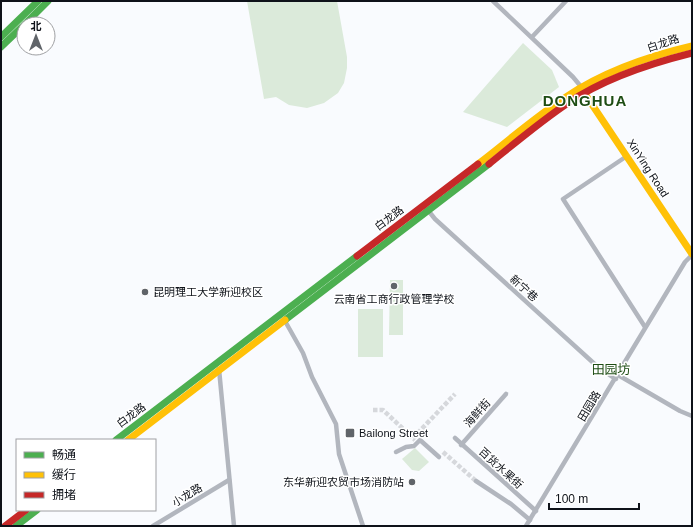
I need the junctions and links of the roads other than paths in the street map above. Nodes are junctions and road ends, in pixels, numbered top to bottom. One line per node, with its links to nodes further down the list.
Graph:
1 (38, 1): 7 (main road)
2 (48, 1): 5 (main road)
3 (493, 1): 8 (street)
4 (566, 1): 8 (street)
5 (32, 16)
6 (16, 32): 10 (main road)
7 (1, 37)
8 (532, 38): 12 (street)
9 (692, 46): 12 (main road, 白龙路)
10 (1, 47)
11 (692, 53): 12 (main road, 白龙路)
12 (584, 91): 13 (main road, XinYing Road); 14 (main road, 白龙路)
13 (626, 156): 15 (main road, XinYing Road); 17 (street)
14 (426, 208): 16 (main road, 白龙路); 18 (main road, 白龙路); 19 (street, 新宁巷)
15 (692, 255): 17 (street, 田园路)
16 (285, 321): 18 (main road, 白龙路); 38 (street)
17 (645, 327): 19 (street, 田园路)
18 (218, 367): 23 (main road, 白龙路); 24 (main road, 白龙路); 28 (street)
19 (617, 377): 21 (street, 新宁巷); 32 (street, 田园路)
20 (506, 394): 25 (street, 海鲜街)
21 (692, 416)
22 (455, 438): 25 (street, 百货水果街)
23 (117, 439)
24 (129, 439)
25 (461, 444): 32 (street, 百货水果街)
26 (396, 452): 27 (street)
27 (438, 457)
28 (230, 480): 36 (street, 小龙路); 37 (street)
29 (476, 481): 33 (street)
30 (25, 511): 34 (main road)
31 (36, 511): 35 (main road)
32 (536, 511): 33 (street, 田园路)
33 (530, 520): 39 (street, 田园路)
34 (5, 526)
35 (16, 526)
36 (153, 526)
37 (234, 526)
38 (363, 526)
39 (526, 526)

